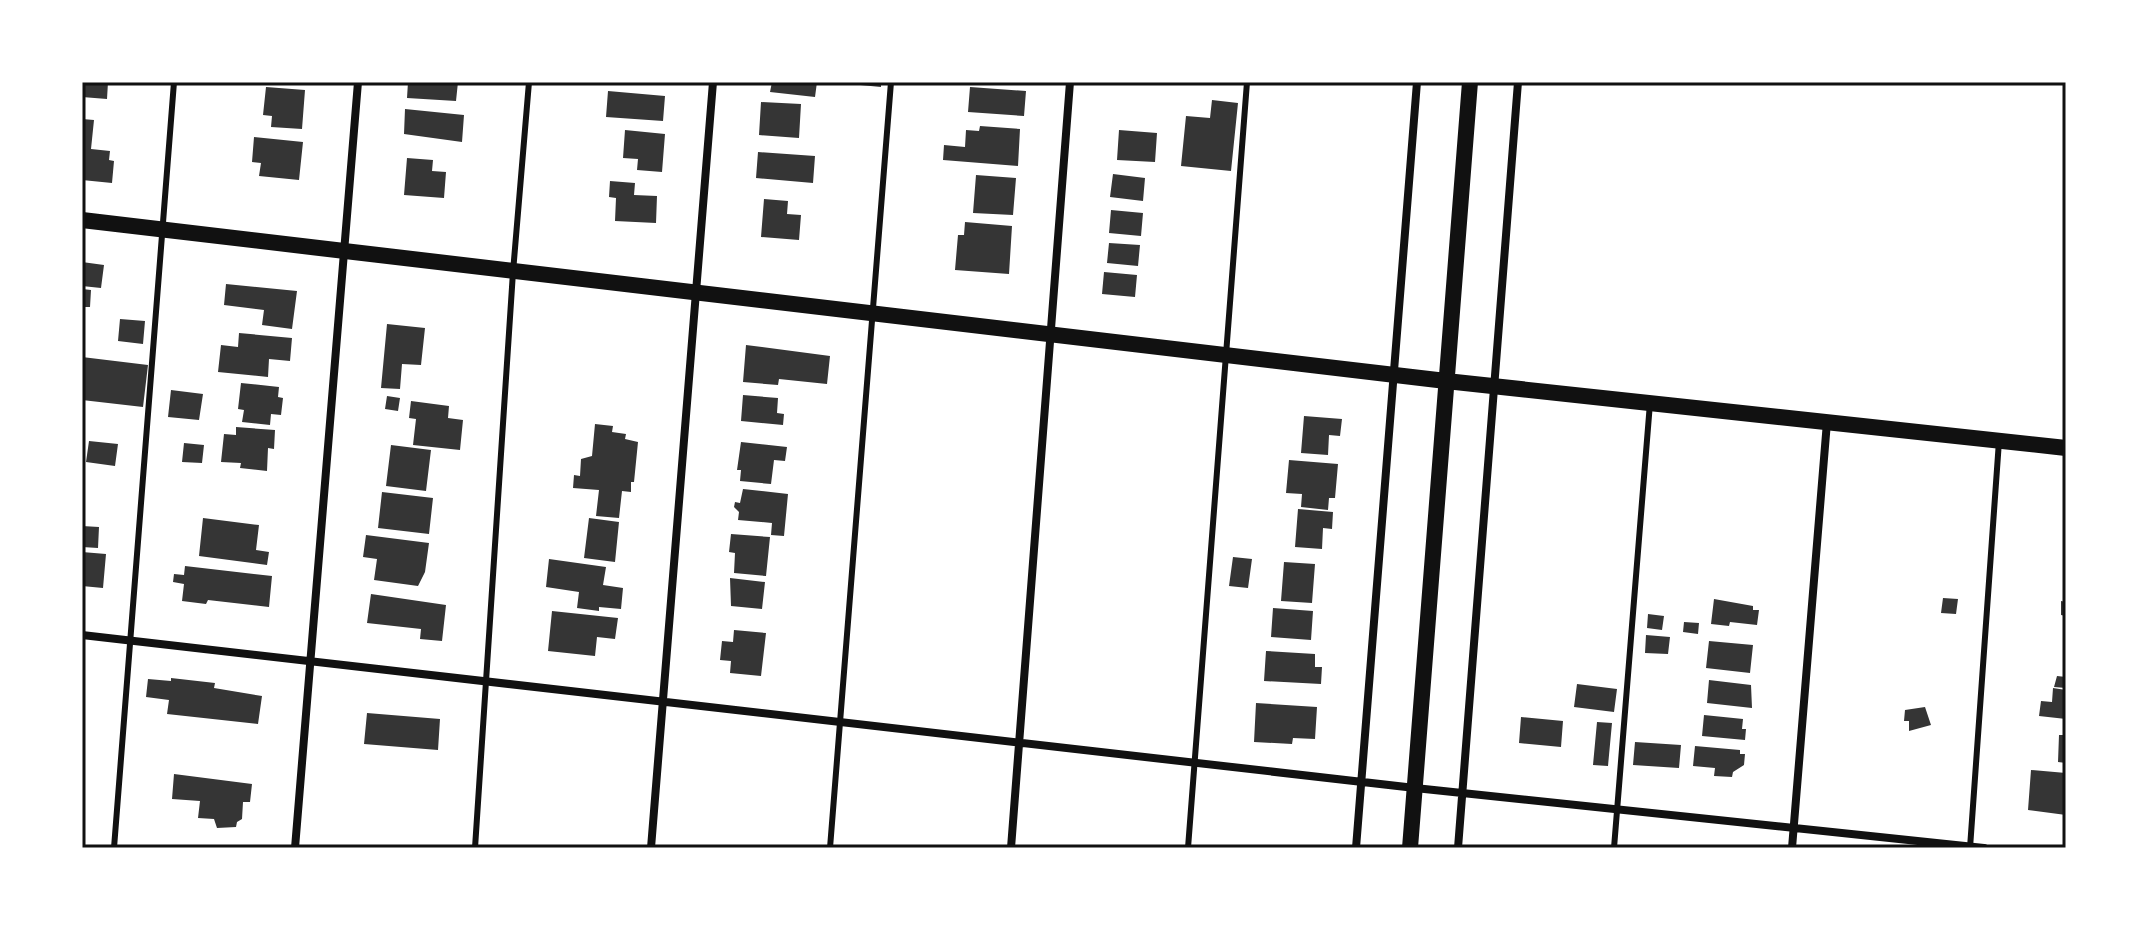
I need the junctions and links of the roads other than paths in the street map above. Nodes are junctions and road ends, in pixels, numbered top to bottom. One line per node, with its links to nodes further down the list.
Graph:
1 (174, 82): 12 (lane)
2 (358, 82): 13 (street)
3 (529, 82): 14 (lane)
4 (713, 82): 15 (street)
5 (891, 82): 16 (lane)
6 (1070, 82): 17 (street)
7 (1247, 82): 18 (lane)
8 (1417, 82): 19 (street)
9 (1470, 82): 20 (main road)
10 (1518, 82): 21 (street)
11 (82, 220): 12 (main road)
12 (162, 230): 13 (main road); 27 (lane)
13 (345, 252): 14 (main road); 28 (street)
14 (513, 272): 15 (main road); 29 (lane)
15 (694, 293): 16 (main road); 30 (street)
16 (872, 314): 17 (main road); 31 (lane)
17 (1052, 335): 18 (main road); 32 (street)
18 (1225, 355): 19 (main road); 33 (lane)
19 (1393, 375): 20 (main road); 34 (street)
20 (1446, 381): 21 (main road); 35 (main road)
21 (1494, 387): 22 (main road); 36 (street)
22 (1650, 403): 23 (main road); 37 (lane)
23 (1827, 422): 24 (main road); 38 (street)
24 (1999, 441): 25 (main road); 39 (lane)
25 (2066, 448)
26 (82, 635): 27 (street)
27 (131, 640): 28 (street); 40 (lane)
28 (311, 661): 29 (street); 41 (street)
29 (487, 681): 30 (street); 42 (lane)
30 (662, 701): 31 (street); 43 (street)
31 (840, 722): 32 (street); 44 (lane)
32 (1019, 742): 33 (street); 45 (street)
33 (1196, 763): 34 (street); 46 (lane)
34 (1361, 782): 35 (street); 47 (street)
35 (1415, 788): 36 (street); 48 (main road)
36 (1463, 793): 37 (street); 49 (street)
37 (1617, 809): 38 (street); 50 (lane)
38 (1794, 828): 39 (street); 51 (street)
39 (1970, 847): 52 (street)
40 (114, 848)
41 (295, 848)
42 (475, 848)
43 (651, 848)
44 (830, 848)
45 (1011, 848)
46 (1188, 848)
47 (1356, 848)
48 (1410, 848)
49 (1458, 848)
50 (1614, 848)
51 (1792, 848)
52 (1984, 848)

